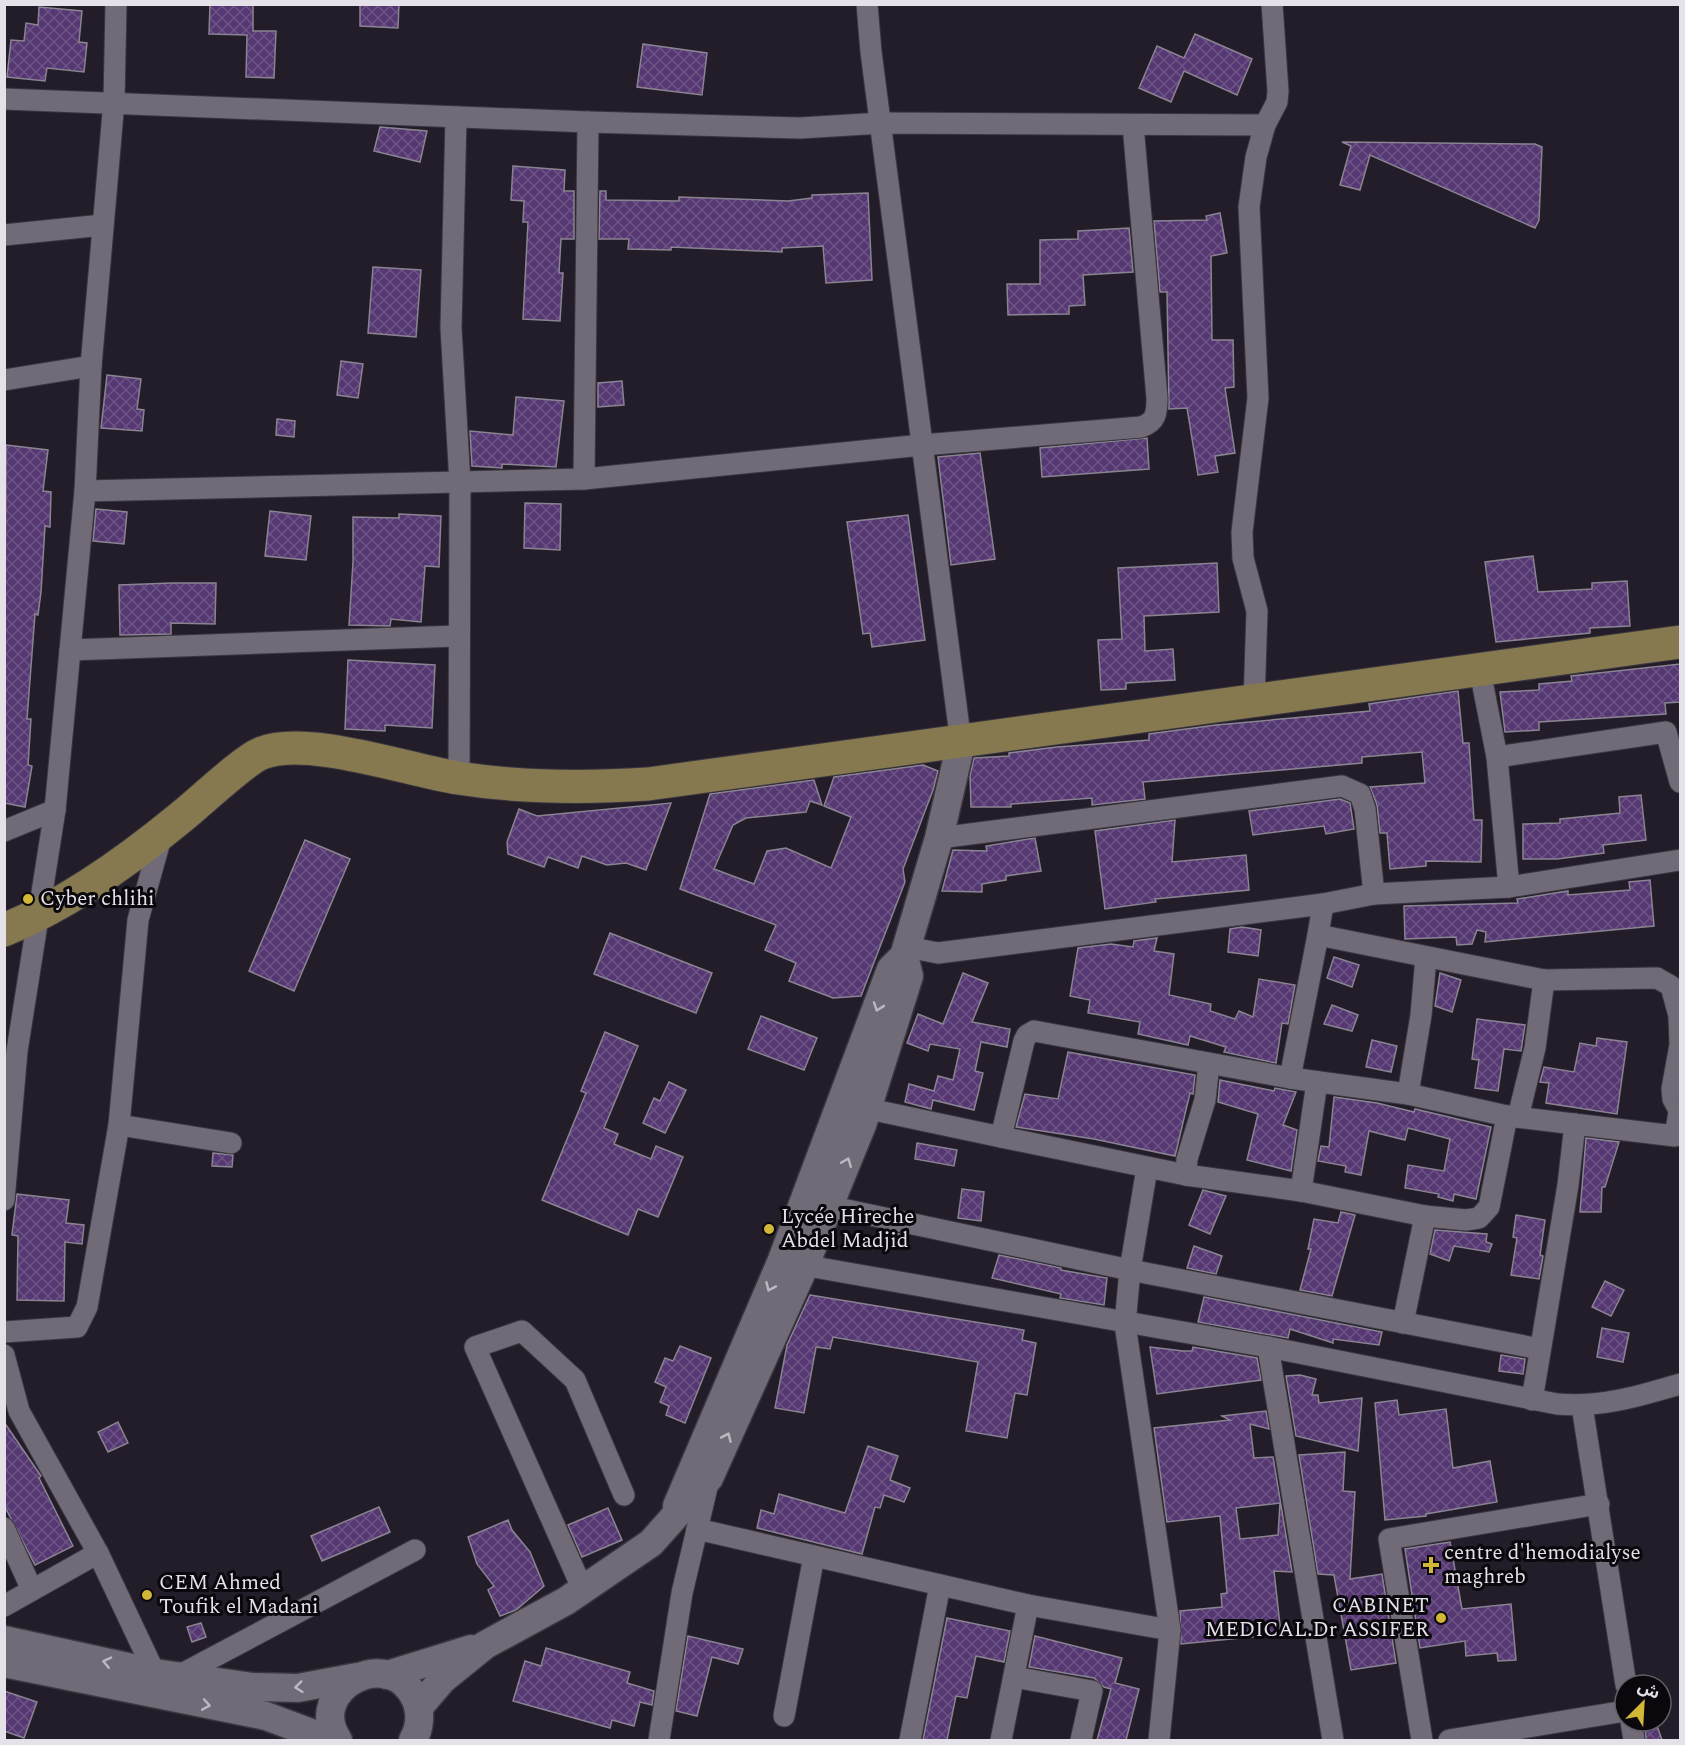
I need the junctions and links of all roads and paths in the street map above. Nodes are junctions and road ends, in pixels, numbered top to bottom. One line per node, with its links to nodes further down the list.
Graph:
1 (116, 4): 5 (street)
2 (867, 4): 8 (street)
3 (1272, 4): 10 (street)
4 (4, 99): 5 (street)
5 (114, 101): 6 (street); 11 (street)
6 (456, 117): 7 (street); 17 (street)
7 (588, 122): 8 (street); 16 (street)
8 (882, 123): 9 (street); 15 (street)
9 (1133, 125): 10 (street); 15 (street)
10 (1265, 125): 23 (street)
11 (103, 225): 12 (street); 13 (street)
12 (4, 235)
13 (90, 366): 14 (street); 18 (street)
14 (4, 380)
15 (922, 445): 16 (street); 25 (street)
16 (584, 479): 17 (street)
17 (460, 483): 18 (street); 19 (street)
18 (85, 491): 21 (street)
19 (457, 636): 21 (street); 27 (street)
20 (1680, 642): 22 (main road)
21 (70, 650): 29 (street)
22 (1480, 671): 23 (main road); 26 (street)
23 (1254, 702): 25 (main road)
24 (1673, 731): 26 (street); 28 (street)
25 (961, 743): 27 (main road); 32 (street)
26 (1497, 758): 34 (street)
27 (459, 778): 31 (main road)
28 (1680, 782)
29 (55, 810): 30 (street); 37 (street)
30 (4, 831)
31 (162, 834): 37 (main road); 52 (street)
32 (939, 838): 35 (street); 40 (street)
33 (1680, 860): 34 (street)
34 (1509, 887): 35 (street)
35 (1374, 894): 36 (street)
36 (1323, 904): 39 (street); 40 (street)
37 (39, 916): 38 (main road); 43 (street)
38 (4, 930)
39 (1318, 935): 41 (street); 45 (street)
40 (906, 952): 48 (street)
41 (1426, 957): 42 (street); 47 (street)
42 (1544, 980): 49 (street); 50 (street)
43 (11, 1054): 59 (street)
44 (1209, 1064): 45 (street); 53 (street); 57 (street)
45 (1290, 1078): 46 (street)
46 (1317, 1082): 47 (street); 58 (street)
47 (1408, 1094): 50 (street)
48 (855, 1106): 53 (street); 60 (street)
49 (1680, 1108): 55 (street)
50 (1513, 1116): 51 (street); 61 (street)
51 (1575, 1124): 55 (street); 68 (street)
52 (119, 1125): 54 (street); 66 (street)
53 (1001, 1137): 56 (street)
54 (231, 1143)
55 (1678, 1145)
56 (1147, 1168): 57 (street); 63 (street)
57 (1186, 1175): 58 (street)
58 (1301, 1191): 61 (street)
59 (4, 1200)
60 (817, 1204): 62 (street); 63 (street)
61 (1425, 1216): 64 (street)
62 (793, 1263): 65 (street); 76 (street, one-way to 62); 76 (street, one-way to 76)
63 (1130, 1270): 64 (street); 65 (street)
64 (1403, 1323): 68 (street)
65 (1125, 1324): 67 (street); 86 (street)
66 (4, 1332)
67 (1268, 1347): 71 (street); 104 (street)
68 (1540, 1349): 71 (street)
69 (4, 1355): 73 (street)
70 (1680, 1384): 72 (street)
71 (1532, 1400): 72 (street)
72 (1582, 1406): 75 (street)
73 (12, 1414): 79 (street)
74 (624, 1495): 83 (street)
75 (1599, 1504): 90 (street); 105 (street)
76 (684, 1524): 80 (street); 83 (street); 99 (street)
77 (4, 1528): 82 (street)
78 (415, 1550): 94 (street)
79 (98, 1553): 82 (street); 94 (street)
80 (814, 1556): 81 (street); 96 (street)
81 (940, 1585): 84 (street); 100 (street)
82 (32, 1590): 85 (street)
83 (583, 1590): 88 (street)
84 (1028, 1605): 86 (street); 93 (street)
85 (4, 1606)
86 (1170, 1630): 103 (street)
87 (4, 1640): 94 (street, one-way to 87)
88 (485, 1645): 91 (street); 97 (street)
89 (4, 1663): 94 (street)
90 (1624, 1673)
91 (387, 1675): 92 (street); 97 (street)
92 (357, 1677): 94 (street, one-way to 94); 98 (street)
93 (1014, 1677): 101 (street); 102 (street)
94 (167, 1683): 98 (street, one-way to 98)
95 (1613, 1713): 106 (street)
96 (784, 1716)
97 (419, 1728)
98 (327, 1739)
99 (659, 1740)
100 (909, 1740)
101 (1001, 1740)
102 (1081, 1740)
103 (1159, 1740)
104 (1334, 1740)
105 (1422, 1740)
106 (1449, 1740)

